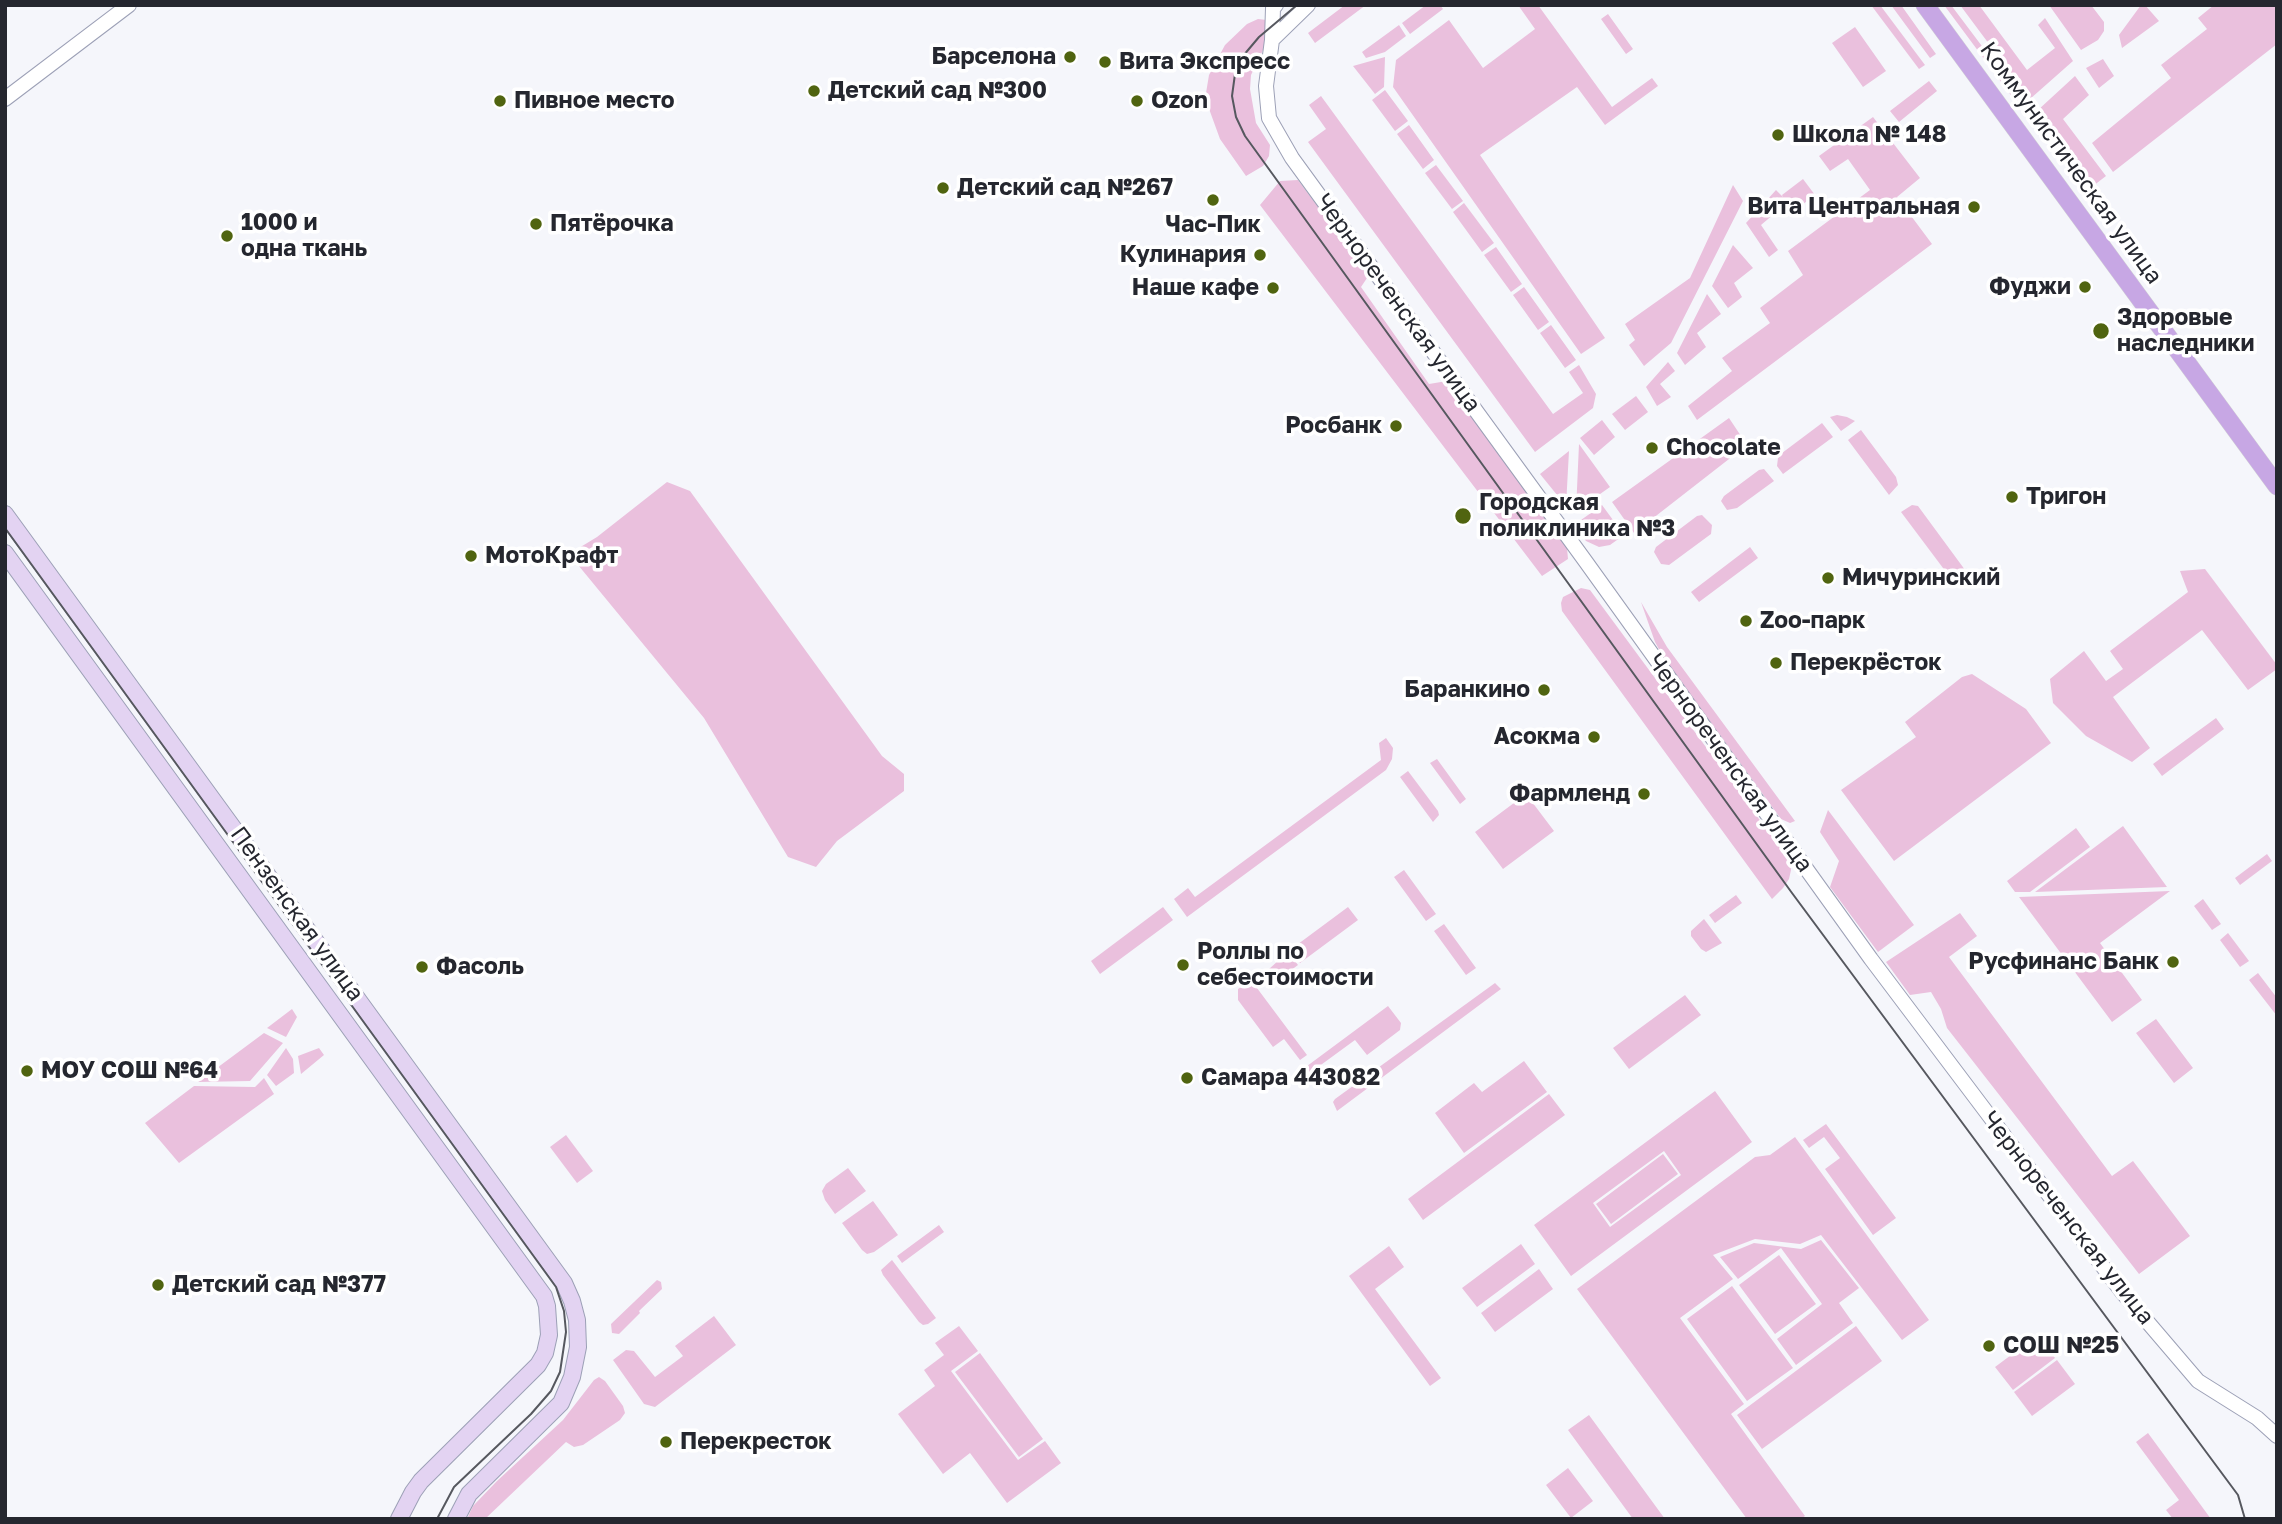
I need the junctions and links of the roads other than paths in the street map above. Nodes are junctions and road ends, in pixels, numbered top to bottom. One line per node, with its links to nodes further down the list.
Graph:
1 (129, 5): 6 (street)
2 (1276, 5): 5 (street, Чернореченская улица)
3 (1308, 5): 5 (street)
4 (1925, 5): 7 (main road, Коммунистическая улица)
5 (1272, 40): 12 (street, Чернореченская улица)
6 (5, 99)
7 (2277, 486)
8 (5, 514): 10 (main road, Пензенская улица)
9 (5, 553): 11 (main road, Пензенская улица)
10 (577, 1326): 11 (main road); 14 (main road)
11 (549, 1334): 13 (main road)
12 (2277, 1436)
13 (399, 1519)
14 (456, 1519)

